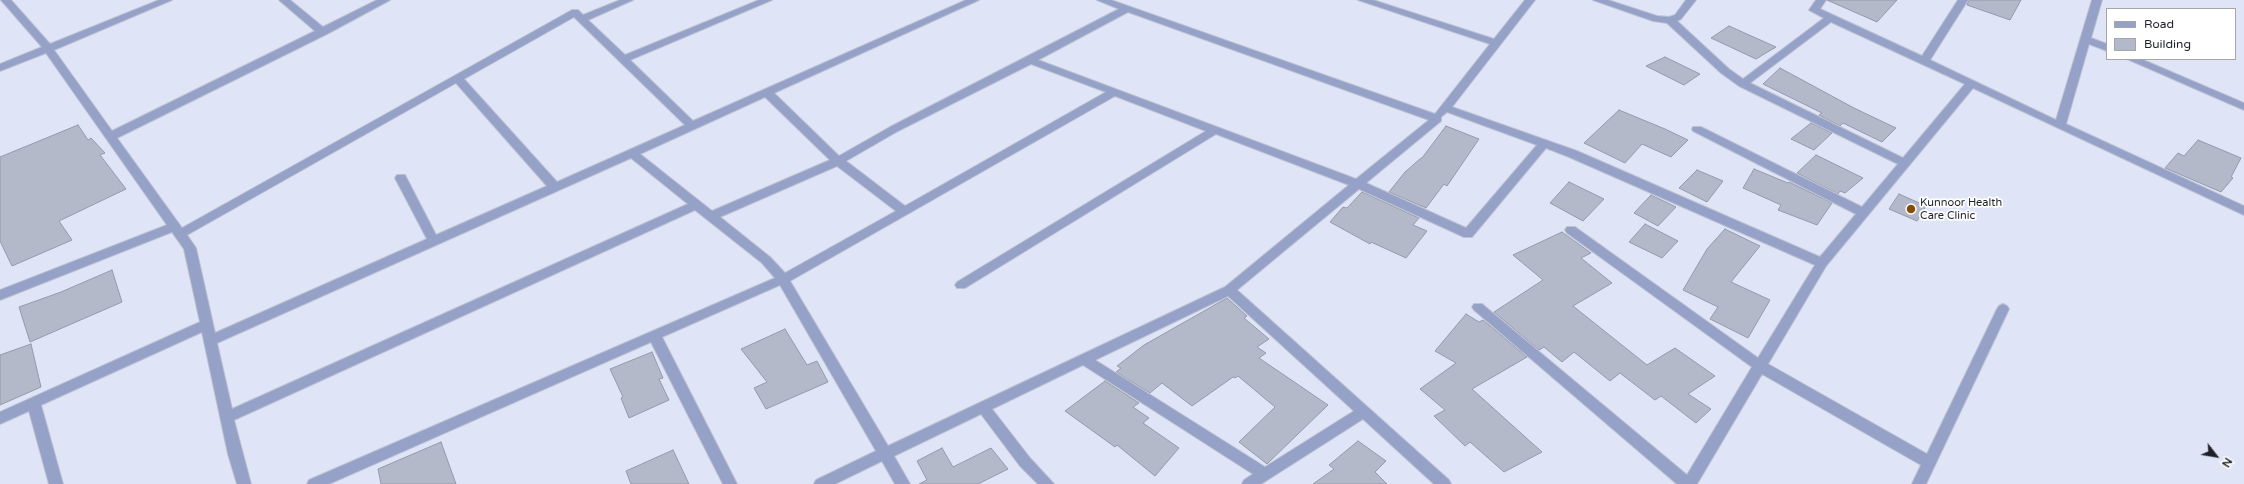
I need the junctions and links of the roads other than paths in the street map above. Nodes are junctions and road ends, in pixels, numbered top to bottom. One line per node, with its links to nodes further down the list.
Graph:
1 (6, 0): 25 (street)
2 (167, 0): 25 (street)
3 (284, 0): 21 (street)
4 (385, 0): 21 (street)
5 (628, 0): 19 (street)
6 (767, 0): 26 (street)
7 (974, 0): 16 (street)
8 (1102, 0): 17 (street)
9 (1363, 0): 23 (street)
10 (1530, 0): 23 (street)
11 (1598, 0): 20 (street)
12 (1691, 0): 20 (street)
13 (1821, 0): 18 (street)
14 (1963, 0): 29 (street)
15 (2097, 0): 22 (street)
16 (960, 2): 35 (street)
17 (1127, 9): 27 (street); 38 (street)
18 (1830, 18): 29 (street); 33 (street)
19 (581, 19): 26 (street); 31 (street)
20 (1670, 20): 33 (street)
21 (323, 32): 43 (street)
22 (2085, 39): 24 (street); 40 (street)
23 (1497, 43): 37 (street)
24 (2106, 48)
25 (47, 49): 30 (street); 43 (street)
26 (622, 58): 39 (street)
27 (1030, 60): 34 (street); 46 (street)
28 (2134, 60): 36 (street)
29 (1924, 62): 32 (street)
30 (0, 68)
31 (457, 78): 50 (street); 56 (street)
32 (1971, 83): 40 (street); 47 (street)
33 (1743, 84): 47 (street)
34 (1114, 92): 42 (street); 52 (street)
35 (767, 93): 39 (street); 46 (street)
36 (2244, 107)
37 (1445, 108): 38 (street); 44 (street)
38 (1437, 119): 49 (street)
39 (692, 126): 45 (street)
40 (2060, 126): 53 (street)
41 (1697, 129): 54 (street)
42 (1215, 130): 49 (street); 61 (street)
43 (110, 137): 56 (street)
44 (1544, 144): 49 (street); 59 (street)
45 (633, 154): 50 (street); 51 (street)
46 (838, 161): 52 (street); 55 (street)
47 (1905, 163): 54 (street)
48 (401, 178): 58 (street)
49 (1358, 184): 62 (street)
50 (555, 188): 58 (street)
51 (697, 204): 55 (street); 74 (street)
52 (904, 211): 60 (street)
53 (2244, 211)
54 (1863, 214): 59 (street)
55 (712, 216): 60 (street)
56 (177, 230): 63 (street); 66 (street)
57 (1571, 230): 70 (street)
58 (434, 242): 68 (street)
59 (1822, 263): 70 (street)
60 (783, 279): 67 (street); 76 (street)
61 (961, 285)
62 (1229, 290): 69 (street); 73 (street)
63 (1, 292)
64 (1478, 307): 88 (street)
65 (2003, 309): 77 (street)
66 (206, 325): 68 (street); 71 (street)
67 (654, 335): 81 (street); 82 (street)
68 (210, 342): 74 (street)
69 (1083, 359): 72 (street); 78 (street)
70 (1760, 366): 77 (street); 88 (street)
71 (34, 403): 75 (street); 79 (street)
72 (982, 406): 76 (street); 85 (street)
73 (1364, 412): 78 (street); 87 (street)
74 (227, 417): 80 (street)
75 (0, 418)
76 (886, 452): 83 (street); 84 (street)
77 (1929, 462): 89 (street)
78 (1264, 474): 86 (street)
79 (56, 484)
80 (244, 484)
81 (314, 484)
82 (730, 484)
83 (821, 484)
84 (903, 484)
85 (1047, 484)
86 (1248, 484)
87 (1444, 484)
88 (1688, 484)
89 (1919, 484)

